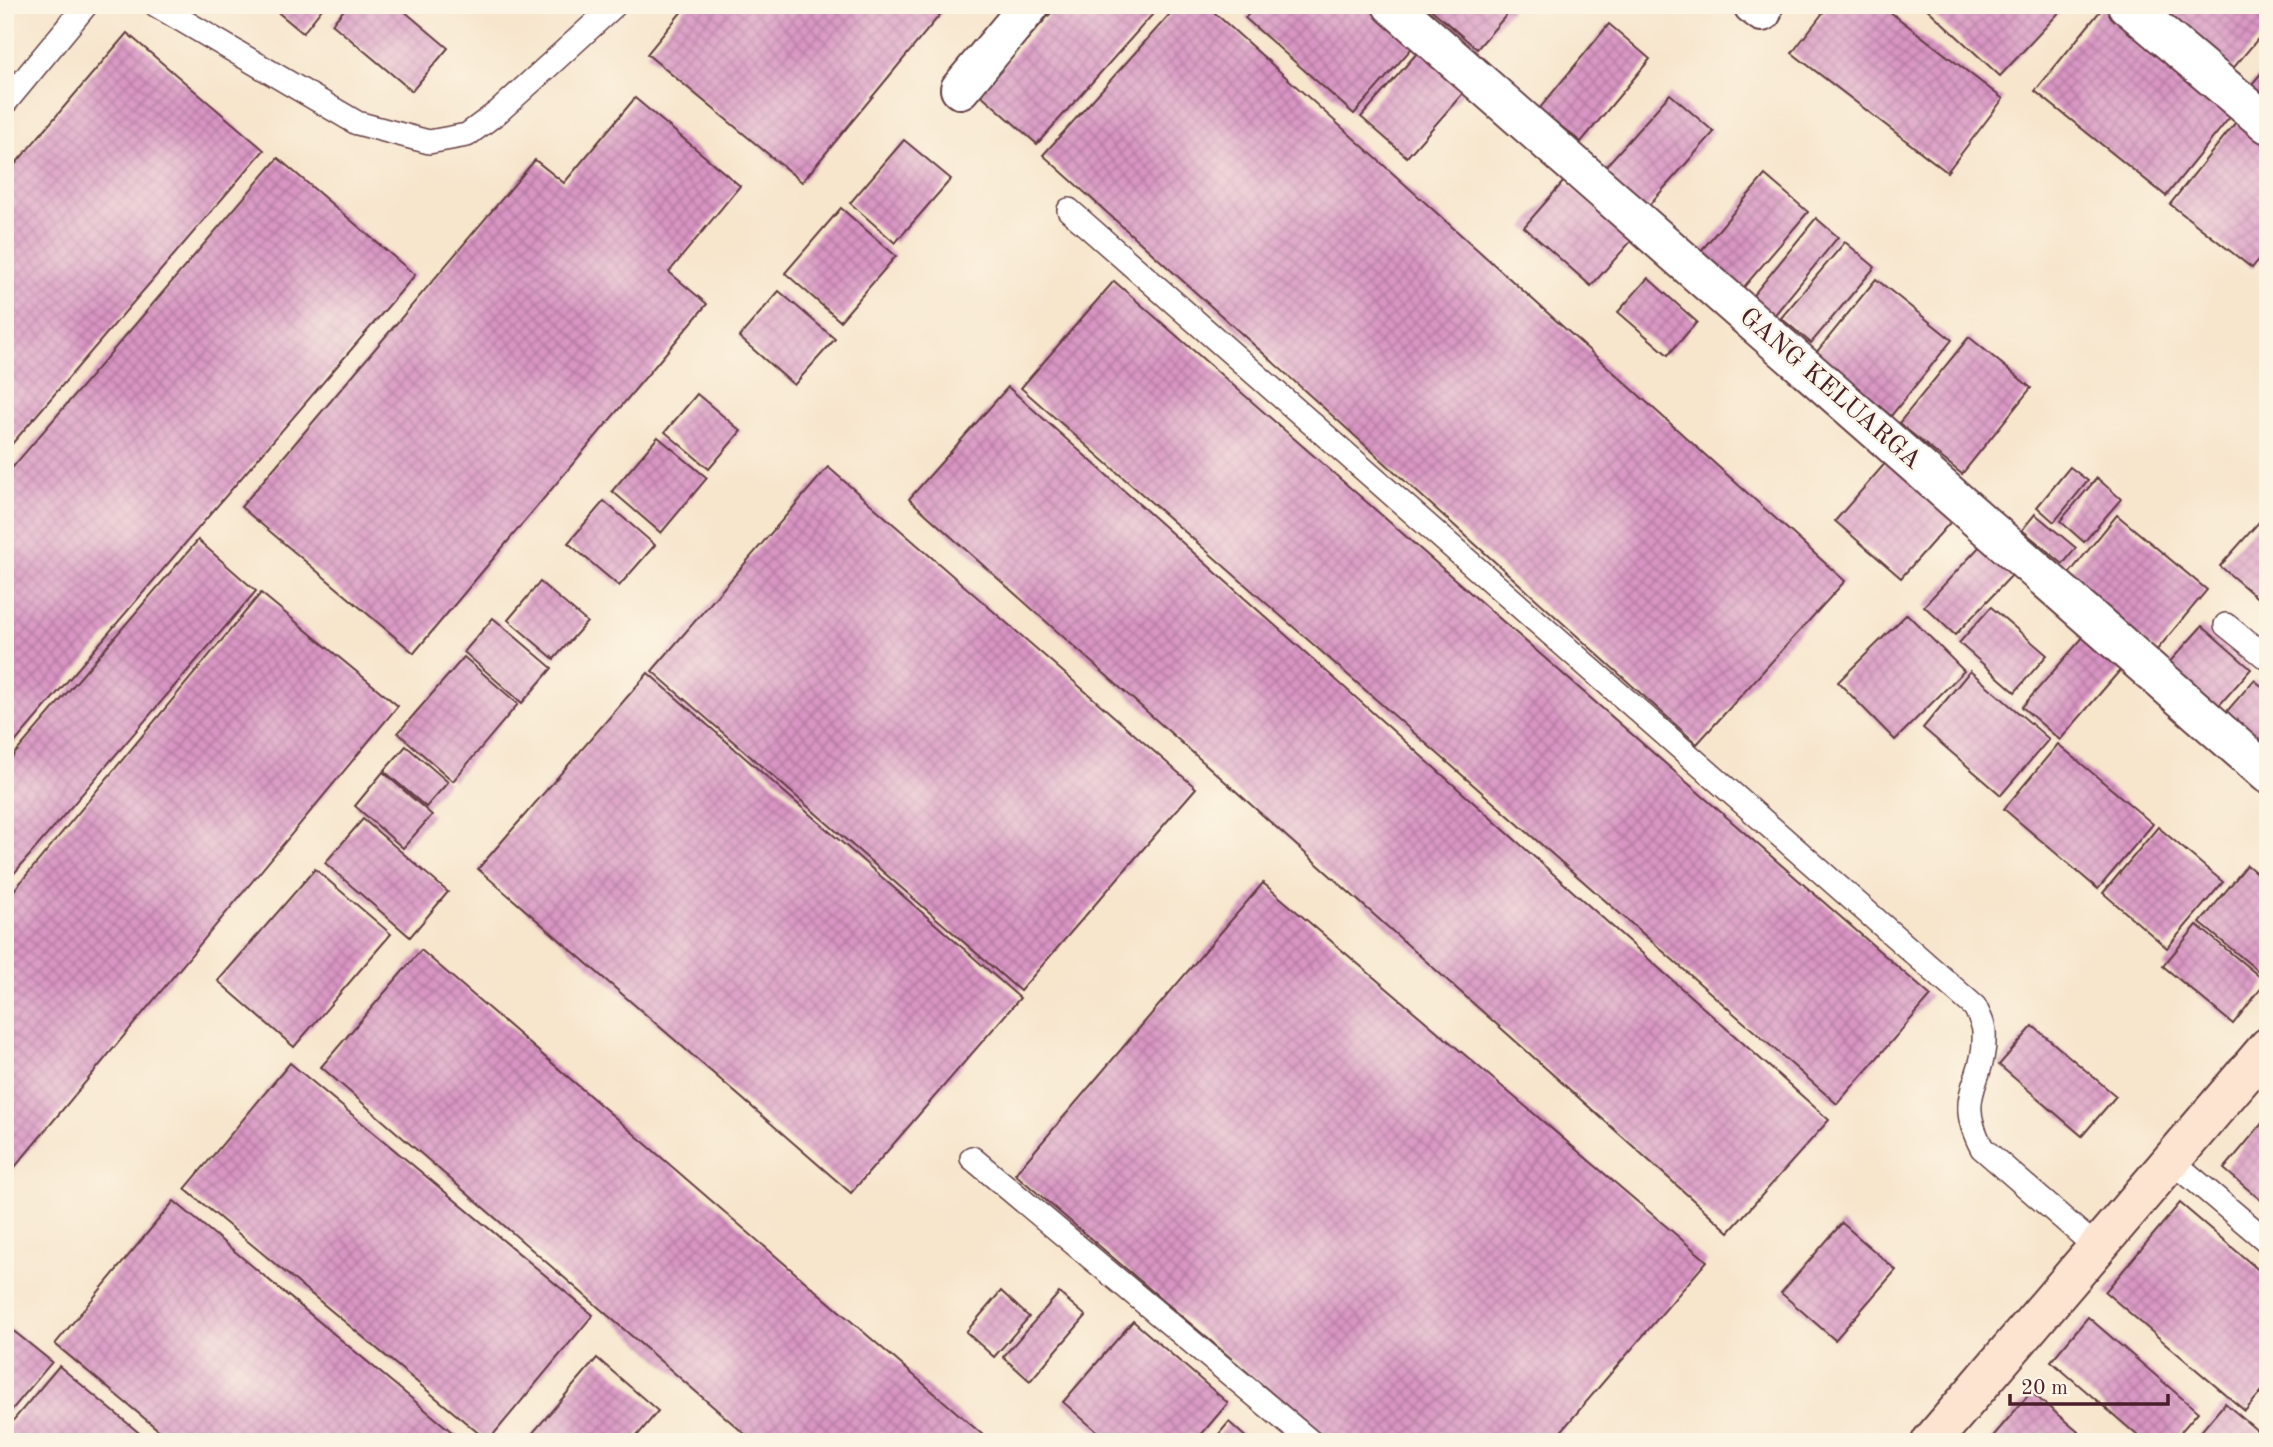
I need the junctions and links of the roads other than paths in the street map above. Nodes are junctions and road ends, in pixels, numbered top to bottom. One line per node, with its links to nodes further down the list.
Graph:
1 (86, 5): 8 (lane)
2 (156, 5): 3 (lane)
3 (615, 5)
4 (1030, 5): 7 (street)
5 (1392, 5): 13 (street, GANG KELUARGA)
6 (2127, 5): 9 (street)
7 (960, 89)
8 (5, 103)
9 (2268, 124)
10 (1069, 211): 18 (lane)
11 (2226, 625): 12 (lane)
12 (2268, 659)
13 (2268, 774)
14 (2268, 1047): 16 (street)
15 (972, 1158): 19 (lane)
16 (2171, 1160): 17 (lane); 18 (street)
17 (2268, 1242)
18 (2097, 1248): 20 (street)
19 (1311, 1442)
20 (1931, 1442)

